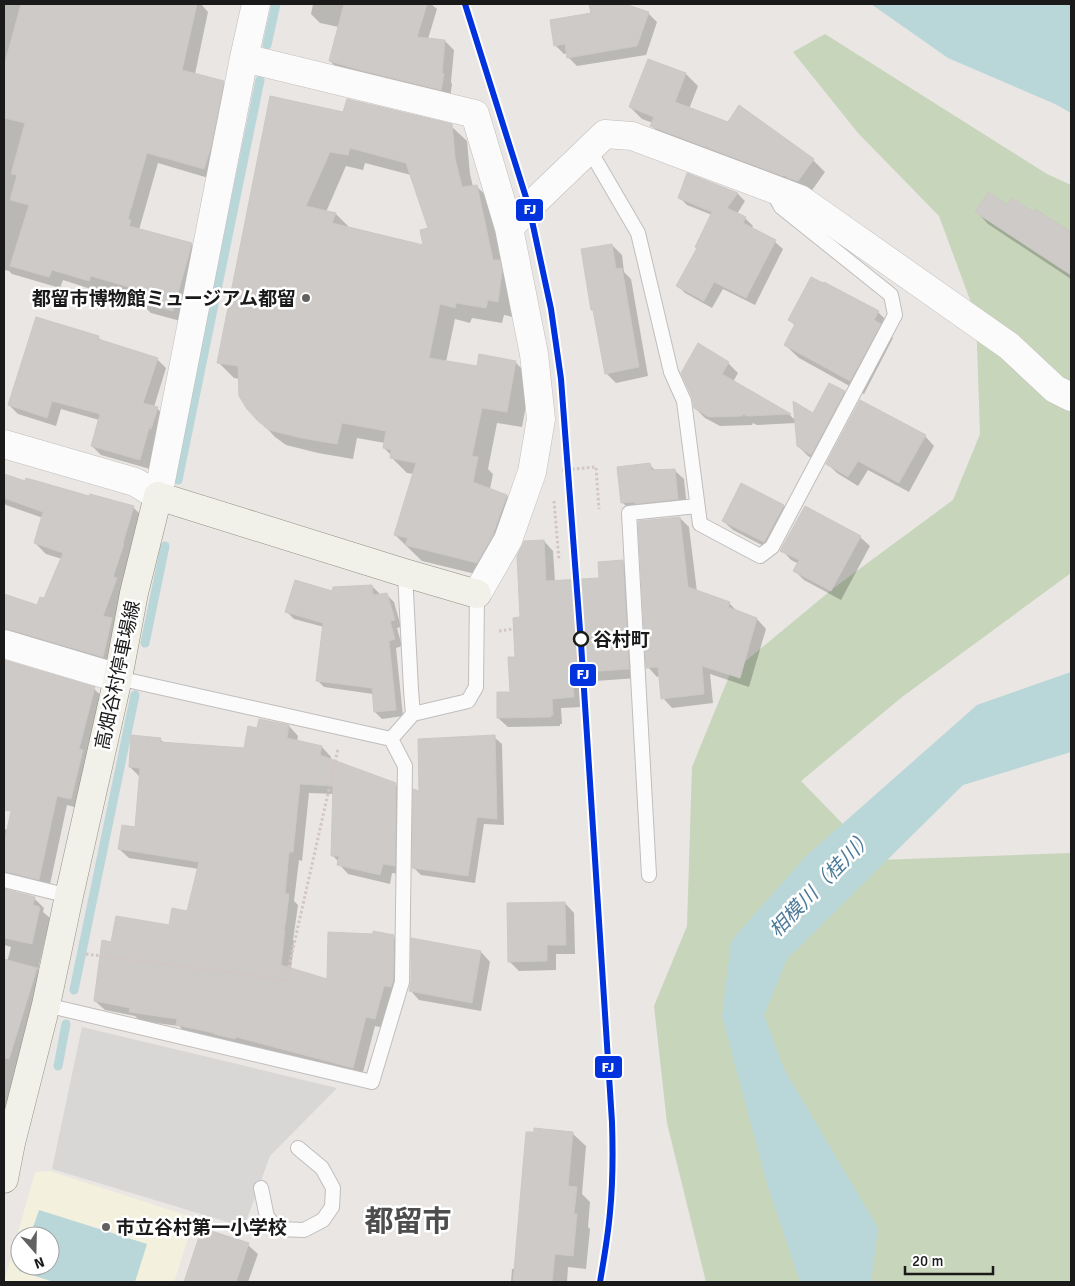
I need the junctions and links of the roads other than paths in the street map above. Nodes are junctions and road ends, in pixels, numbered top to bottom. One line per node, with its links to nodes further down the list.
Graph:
1 (256, 4): 2 (street)
2 (244, 58): 5 (street); 8 (street)
3 (589, 149): 4 (street); 5 (street); 9 (lane)
4 (770, 188): 6 (street); 9 (lane)
5 (509, 228): 11 (street)
6 (1071, 397)
7 (4, 444): 8 (street)
8 (158, 496): 10 (main road); 13 (main road, 高畑谷村停車場線)
9 (697, 506): 16 (lane)
10 (404, 573): 11 (main road); 14 (lane)
11 (477, 594): 14 (lane)
12 (4, 644): 13 (street)
13 (118, 678): 15 (lane); 18 (main road, 高畑谷村停車場線)
14 (413, 714): 15 (lane)
15 (392, 739): 19 (lane)
16 (649, 875)
17 (4, 880): 18 (lane)
18 (69, 896): 19 (main road, 高畑谷村停車場線)
19 (46, 1005): 21 (main road, 高畑谷村停車場線)
20 (298, 1148): 22 (lane)
21 (4, 1179)
22 (261, 1188)

